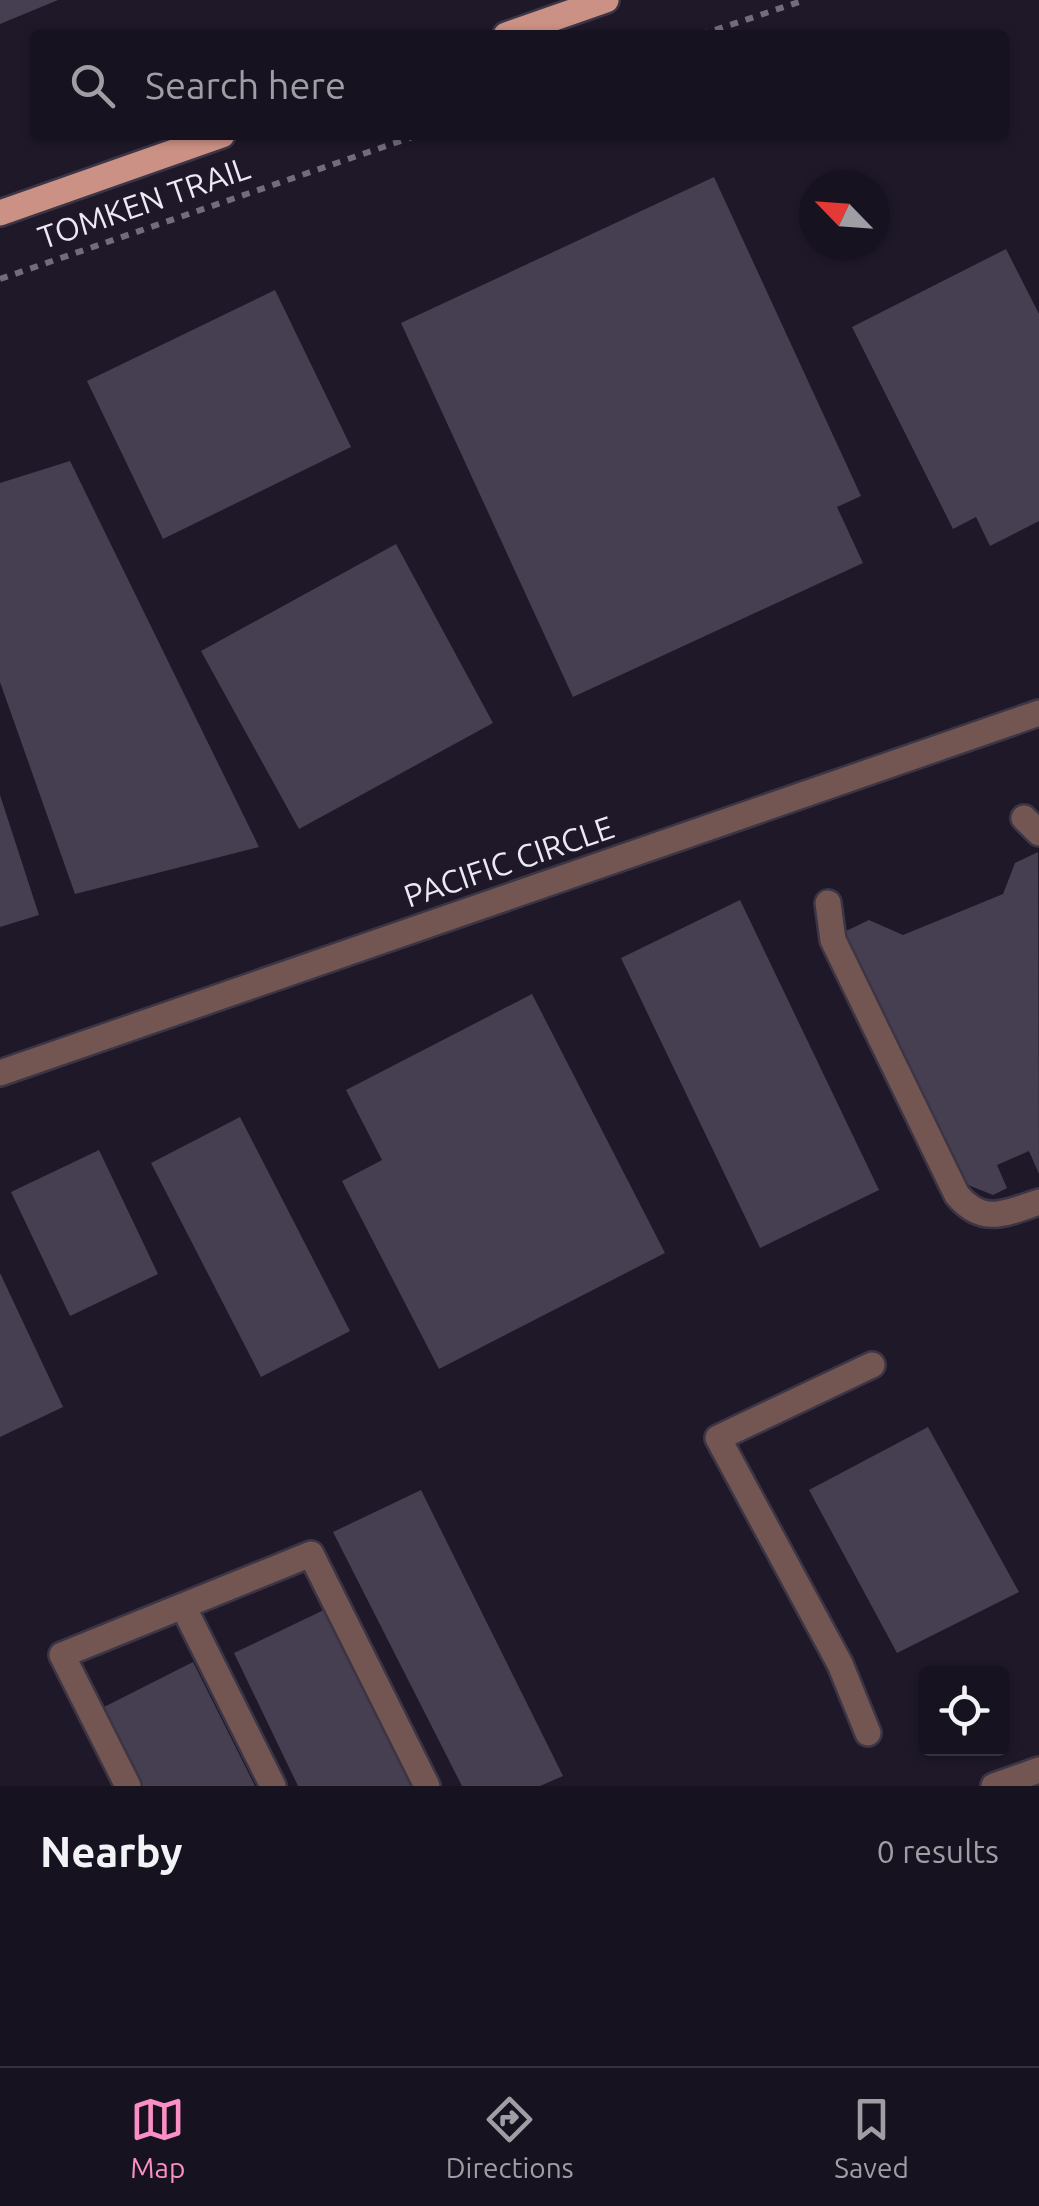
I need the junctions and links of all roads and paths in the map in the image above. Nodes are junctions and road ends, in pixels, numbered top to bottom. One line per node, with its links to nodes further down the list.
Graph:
1 (606, 0): 3 (main road)
2 (805, 0): 4 (path)
3 (520, 30)
4 (715, 30)
5 (208, 140): 7 (main road)
6 (403, 140): 8 (path, TOMKEN TRAIL)
7 (0, 213)
8 (0, 279)
9 (1039, 713): 11 (street, PACIFIC CIRCLE)
10 (828, 903): 12 (street)
11 (0, 1073)
12 (1039, 1202)
13 (872, 1365): 15 (street)
14 (183, 1606): 17 (street); 18 (street); 19 (street)
15 (868, 1733)
16 (1039, 1770): 20 (street)
17 (128, 1786)
18 (273, 1786)
19 (427, 1786)
20 (994, 1786)

